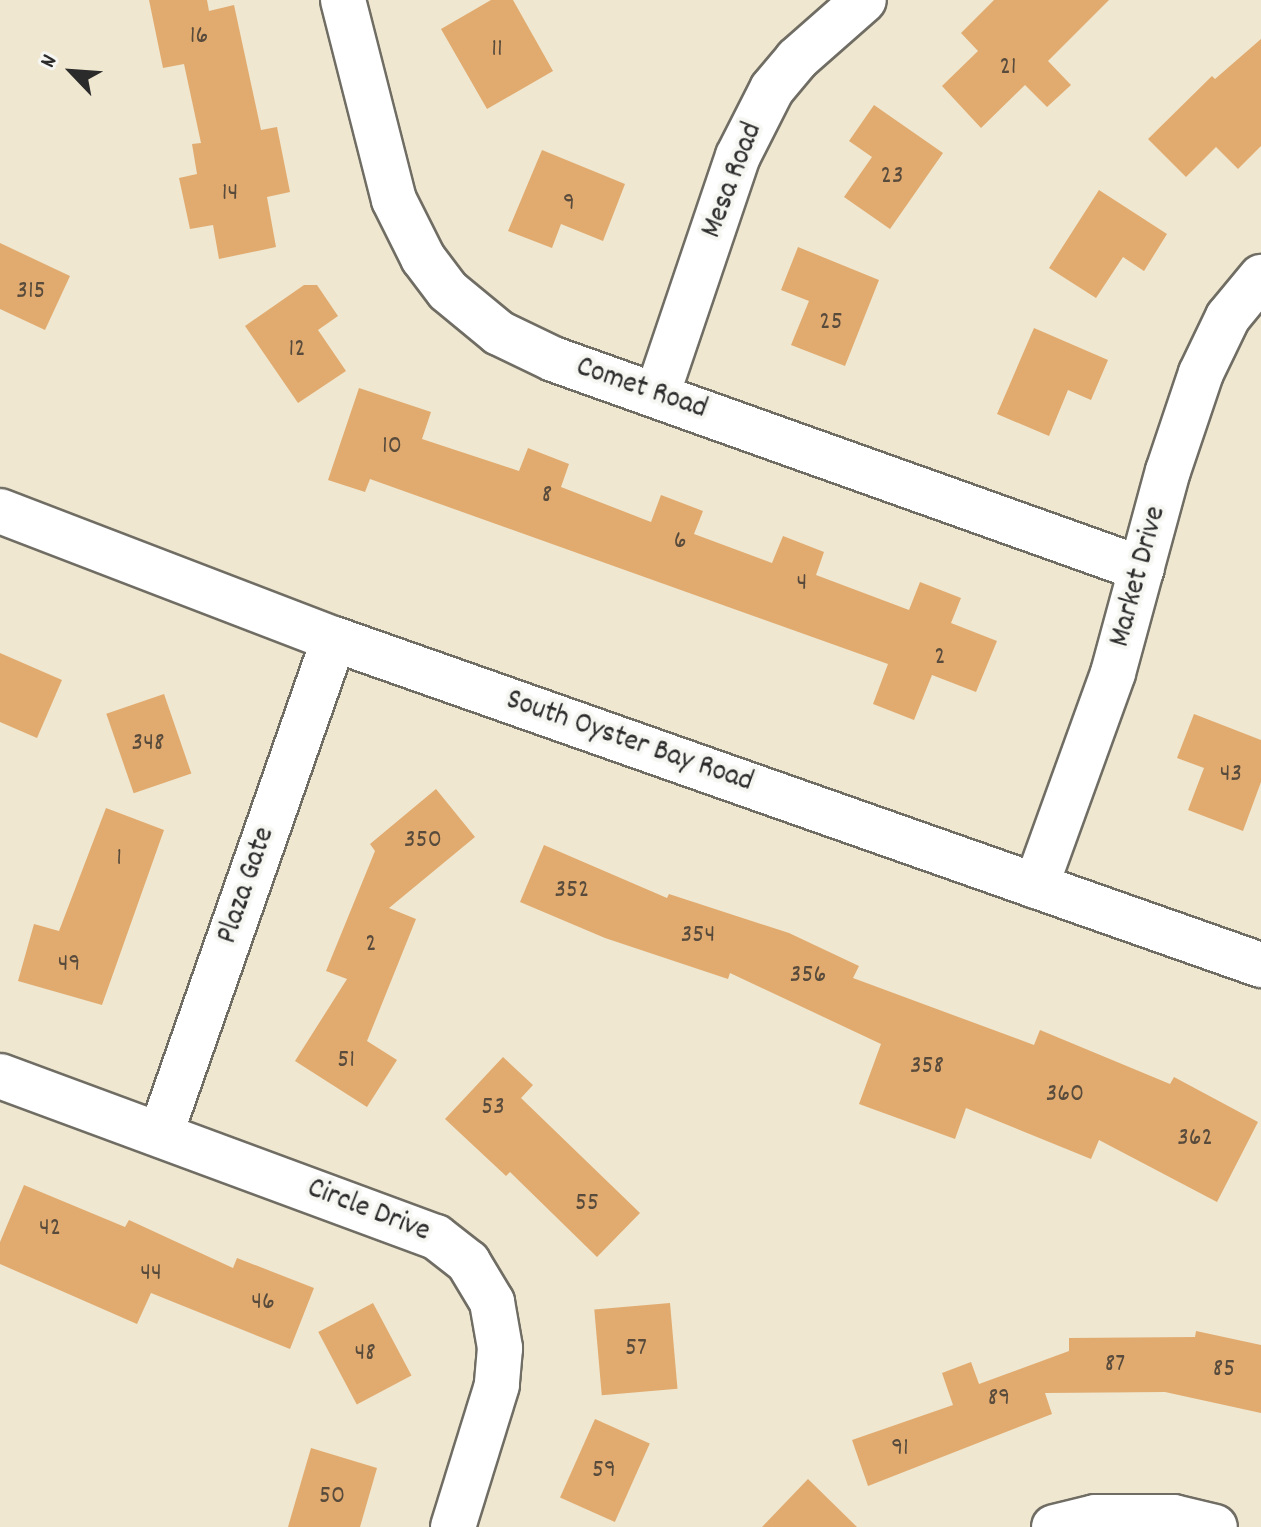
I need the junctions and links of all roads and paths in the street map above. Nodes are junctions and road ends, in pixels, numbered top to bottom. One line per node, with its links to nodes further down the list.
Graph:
1 (343, 0): 4 (street, Comet Road)
2 (864, 0): 4 (street, Mesa Road)
3 (1261, 277): 6 (street, Market Drive)
4 (657, 395): 6 (street, Comet Road)
5 (0, 511): 7 (street, South Oyster Bay Road)
6 (1142, 569): 8 (street, Market Drive)
7 (334, 639): 8 (street, South Oyster Bay Road); 11 (street, Plaza Gate)
8 (1036, 886): 9 (street, South Oyster Bay Road)
9 (1261, 965)
10 (0, 1076): 11 (street, Circle Drive)
11 (161, 1133): 12 (street, Circle Drive)
12 (453, 1527)
13 (1054, 1527): 14 (street)
14 (1215, 1527)

